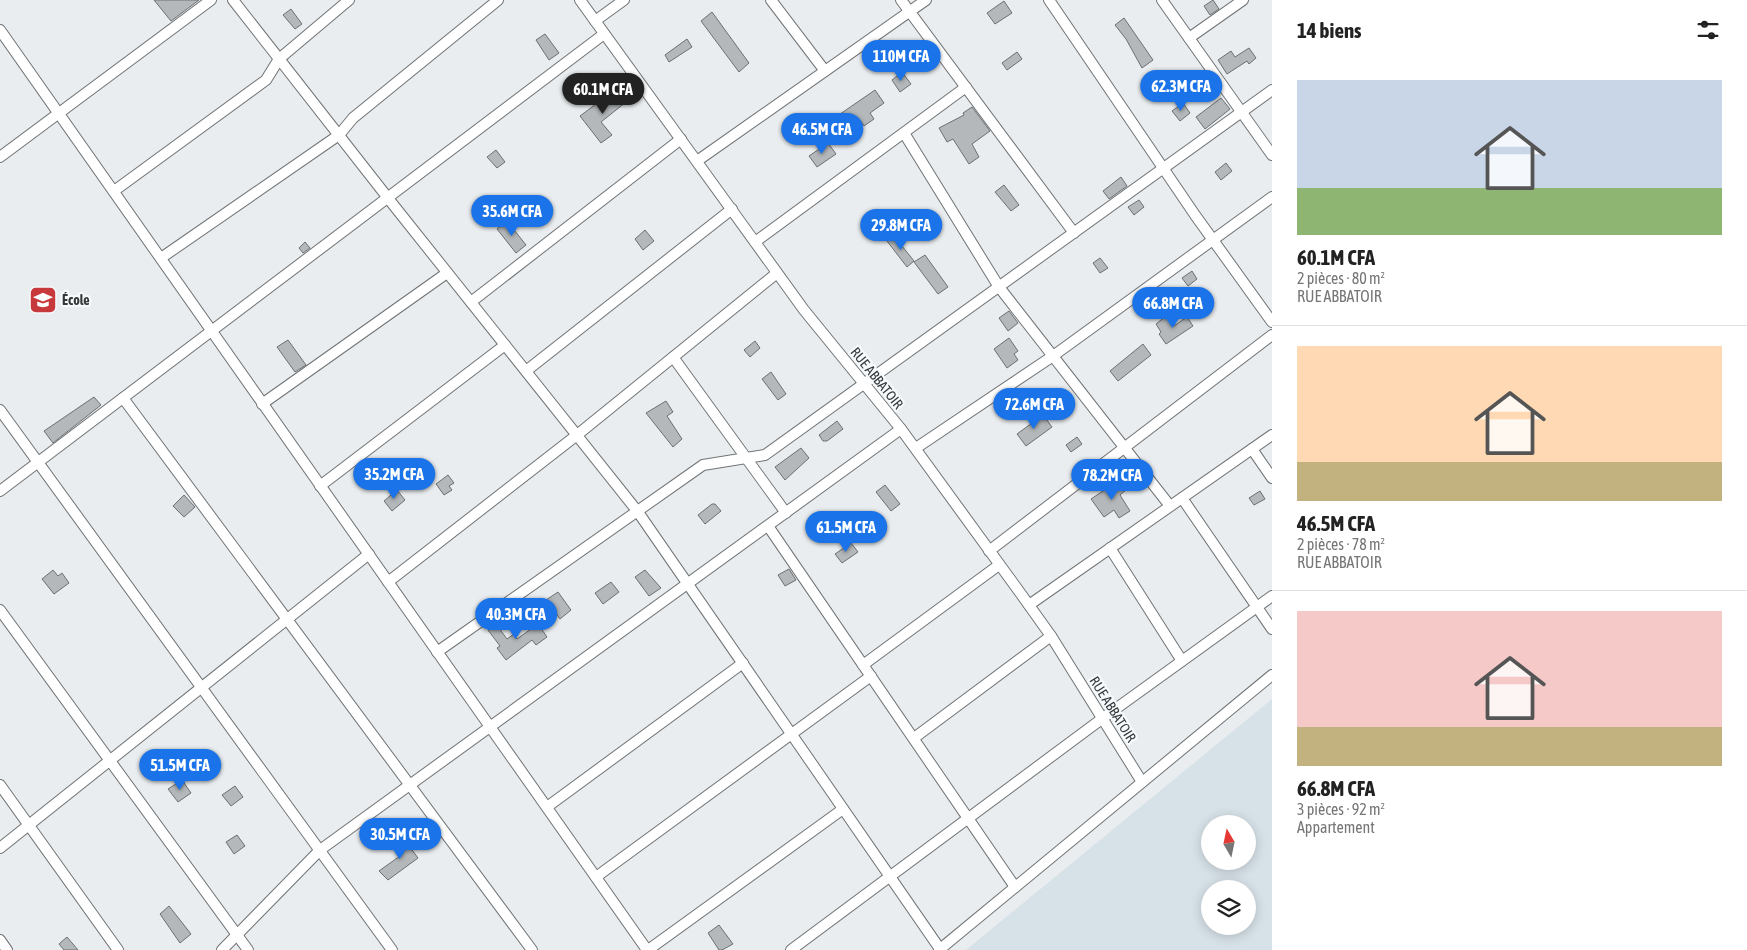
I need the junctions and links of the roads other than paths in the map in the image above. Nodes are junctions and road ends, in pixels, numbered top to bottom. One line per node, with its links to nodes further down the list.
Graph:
1 (211, 0): 25 (street)
2 (233, 0): 20 (street)
3 (349, 0): 20 (street)
4 (498, 0): 27 (street)
5 (580, 0): 16 (street, RUE ABBATOIR)
6 (624, 0): 16 (street)
7 (772, 0): 21 (street)
8 (901, 0): 15 (street)
9 (926, 0): 15 (street)
10 (1049, 0): 32 (street)
11 (1162, 0): 19 (street)
12 (1222, 0): 14 (street)
13 (1243, 0): 14 (street)
14 (1229, 10): 19 (street)
15 (910, 12): 21 (street); 22 (street)
16 (595, 21): 18 (street, RUE ABBATOIR)
17 (0, 30): 25 (street)
18 (604, 34): 28 (street, RUE ABBATOIR); 34 (street)
19 (1189, 38): 24 (street)
20 (279, 59): 27 (street); 33 (street)
21 (825, 71): 31 (street)
22 (966, 87): 26 (street); 37 (street)
23 (1272, 90): 24 (street)
24 (1241, 112): 29 (street); 32 (street)
25 (59, 114): 30 (street); 33 (street)
26 (904, 132): 39 (street); 43 (street)
27 (339, 135): 34 (street); 40 (street)
28 (681, 139): 31 (street, RUE ABBATOIR); 44 (street)
29 (1272, 154)
30 (0, 157)
31 (697, 162): 36 (street, RUE ABBATOIR)
32 (1163, 168): 37 (street); 38 (street)
33 (114, 191): 40 (street)
34 (388, 198): 41 (street); 46 (street)
35 (1272, 198): 38 (street)
36 (732, 210): 39 (street, RUE ABBATOIR); 51 (street)
37 (1074, 232): 43 (street)
38 (1213, 240): 45 (street); 49 (street)
39 (755, 242): 42 (street, RUE ABBATOIR)
40 (161, 258): 46 (street)
41 (447, 273): 44 (street); 54 (street)
42 (777, 273): 50 (street); 52 (street, RUE ABBATOIR)
43 (1000, 287): 49 (street); 52 (street)
44 (471, 302): 48 (street)
45 (1272, 322)
46 (212, 331): 53 (street); 54 (street)
47 (1272, 335): 60 (street)
48 (505, 345): 51 (street); 65 (street)
49 (1053, 356): 59 (street); 60 (street)
50 (673, 357): 57 (street); 62 (street)
51 (526, 371): 57 (street)
52 (865, 385): 56 (street, RUE ABBATOIR); 62 (street)
53 (123, 398): 63 (street); 82 (street)
54 (262, 404): 65 (street)
55 (0, 410): 63 (street)
56 (901, 429): 59 (street, RUE ABBATOIR); 70 (street)
57 (577, 435): 69 (street); 76 (street)
58 (1272, 435): 61 (street)
59 (916, 448): 73 (street, RUE ABBATOIR)
60 (1124, 448): 68 (street); 73 (street)
61 (1252, 449): 64 (street); 67 (street)
62 (746, 458): 69 (street); 70 (street)
63 (38, 462): 66 (street); 91 (street)
64 (1272, 478)
65 (320, 486): 74 (street)
66 (0, 491)
67 (1182, 498): 68 (street); 80 (street)
68 (1170, 506): 72 (street)
69 (638, 512): 77 (street); 85 (street)
70 (786, 513): 71 (street)
71 (768, 526): 77 (street); 88 (street)
72 (1110, 548): 79 (street); 86 (street)
73 (989, 551): 75 (street, RUE ABBATOIR)
74 (369, 554): 76 (street); 82 (street)
75 (999, 565): 79 (street, RUE ABBATOIR); 88 (street)
76 (388, 582): 85 (street)
77 (688, 584): 87 (street); 93 (street)
78 (1272, 596): 80 (street)
79 (1029, 605): 84 (street, RUE ABBATOIR)
80 (1257, 607): 83 (street); 86 (street)
81 (0, 610): 96 (street)
82 (287, 619): 91 (street); 99 (street)
83 (1272, 629)
84 (1051, 636): 92 (street, RUE ABBATOIR); 95 (street)
85 (438, 652): 93 (street)
86 (1182, 661): 92 (street)
87 (743, 663): 94 (street); 100 (street)
88 (864, 665): 90 (street)
89 (1272, 675): 97 (street)
90 (871, 676): 94 (street); 95 (street)
91 (202, 687): 96 (street); 105 (street)
92 (1103, 718): 97 (street, RUE ABBATOIR); 102 (street)
93 (490, 727): 99 (street); 100 (street)
94 (792, 734): 101 (street); 107 (street)
95 (914, 738): 102 (street)
96 (110, 760): 103 (street); 109 (street)
97 (1142, 782): 108 (street)
98 (0, 785): 103 (street)
99 (410, 785): 105 (street); 116 (street)
100 (547, 807): 107 (street)
101 (843, 809): 106 (street); 117 (street)
102 (968, 818): 106 (street); 108 (street)
103 (29, 825): 104 (street); 112 (street)
104 (0, 848)
105 (320, 850): 109 (street); 115 (street)
106 (890, 876): 118 (street); 119 (street)
107 (596, 878): 117 (street)
108 (1015, 886): 119 (street)
109 (238, 935): 113 (street); 114 (street)
110 (0, 940): 111 (street)
111 (7, 950)
112 (118, 950)
113 (222, 950)
114 (248, 950)
115 (392, 950)
116 (532, 950)
117 (648, 950)
118 (791, 950)
119 (939, 950)

